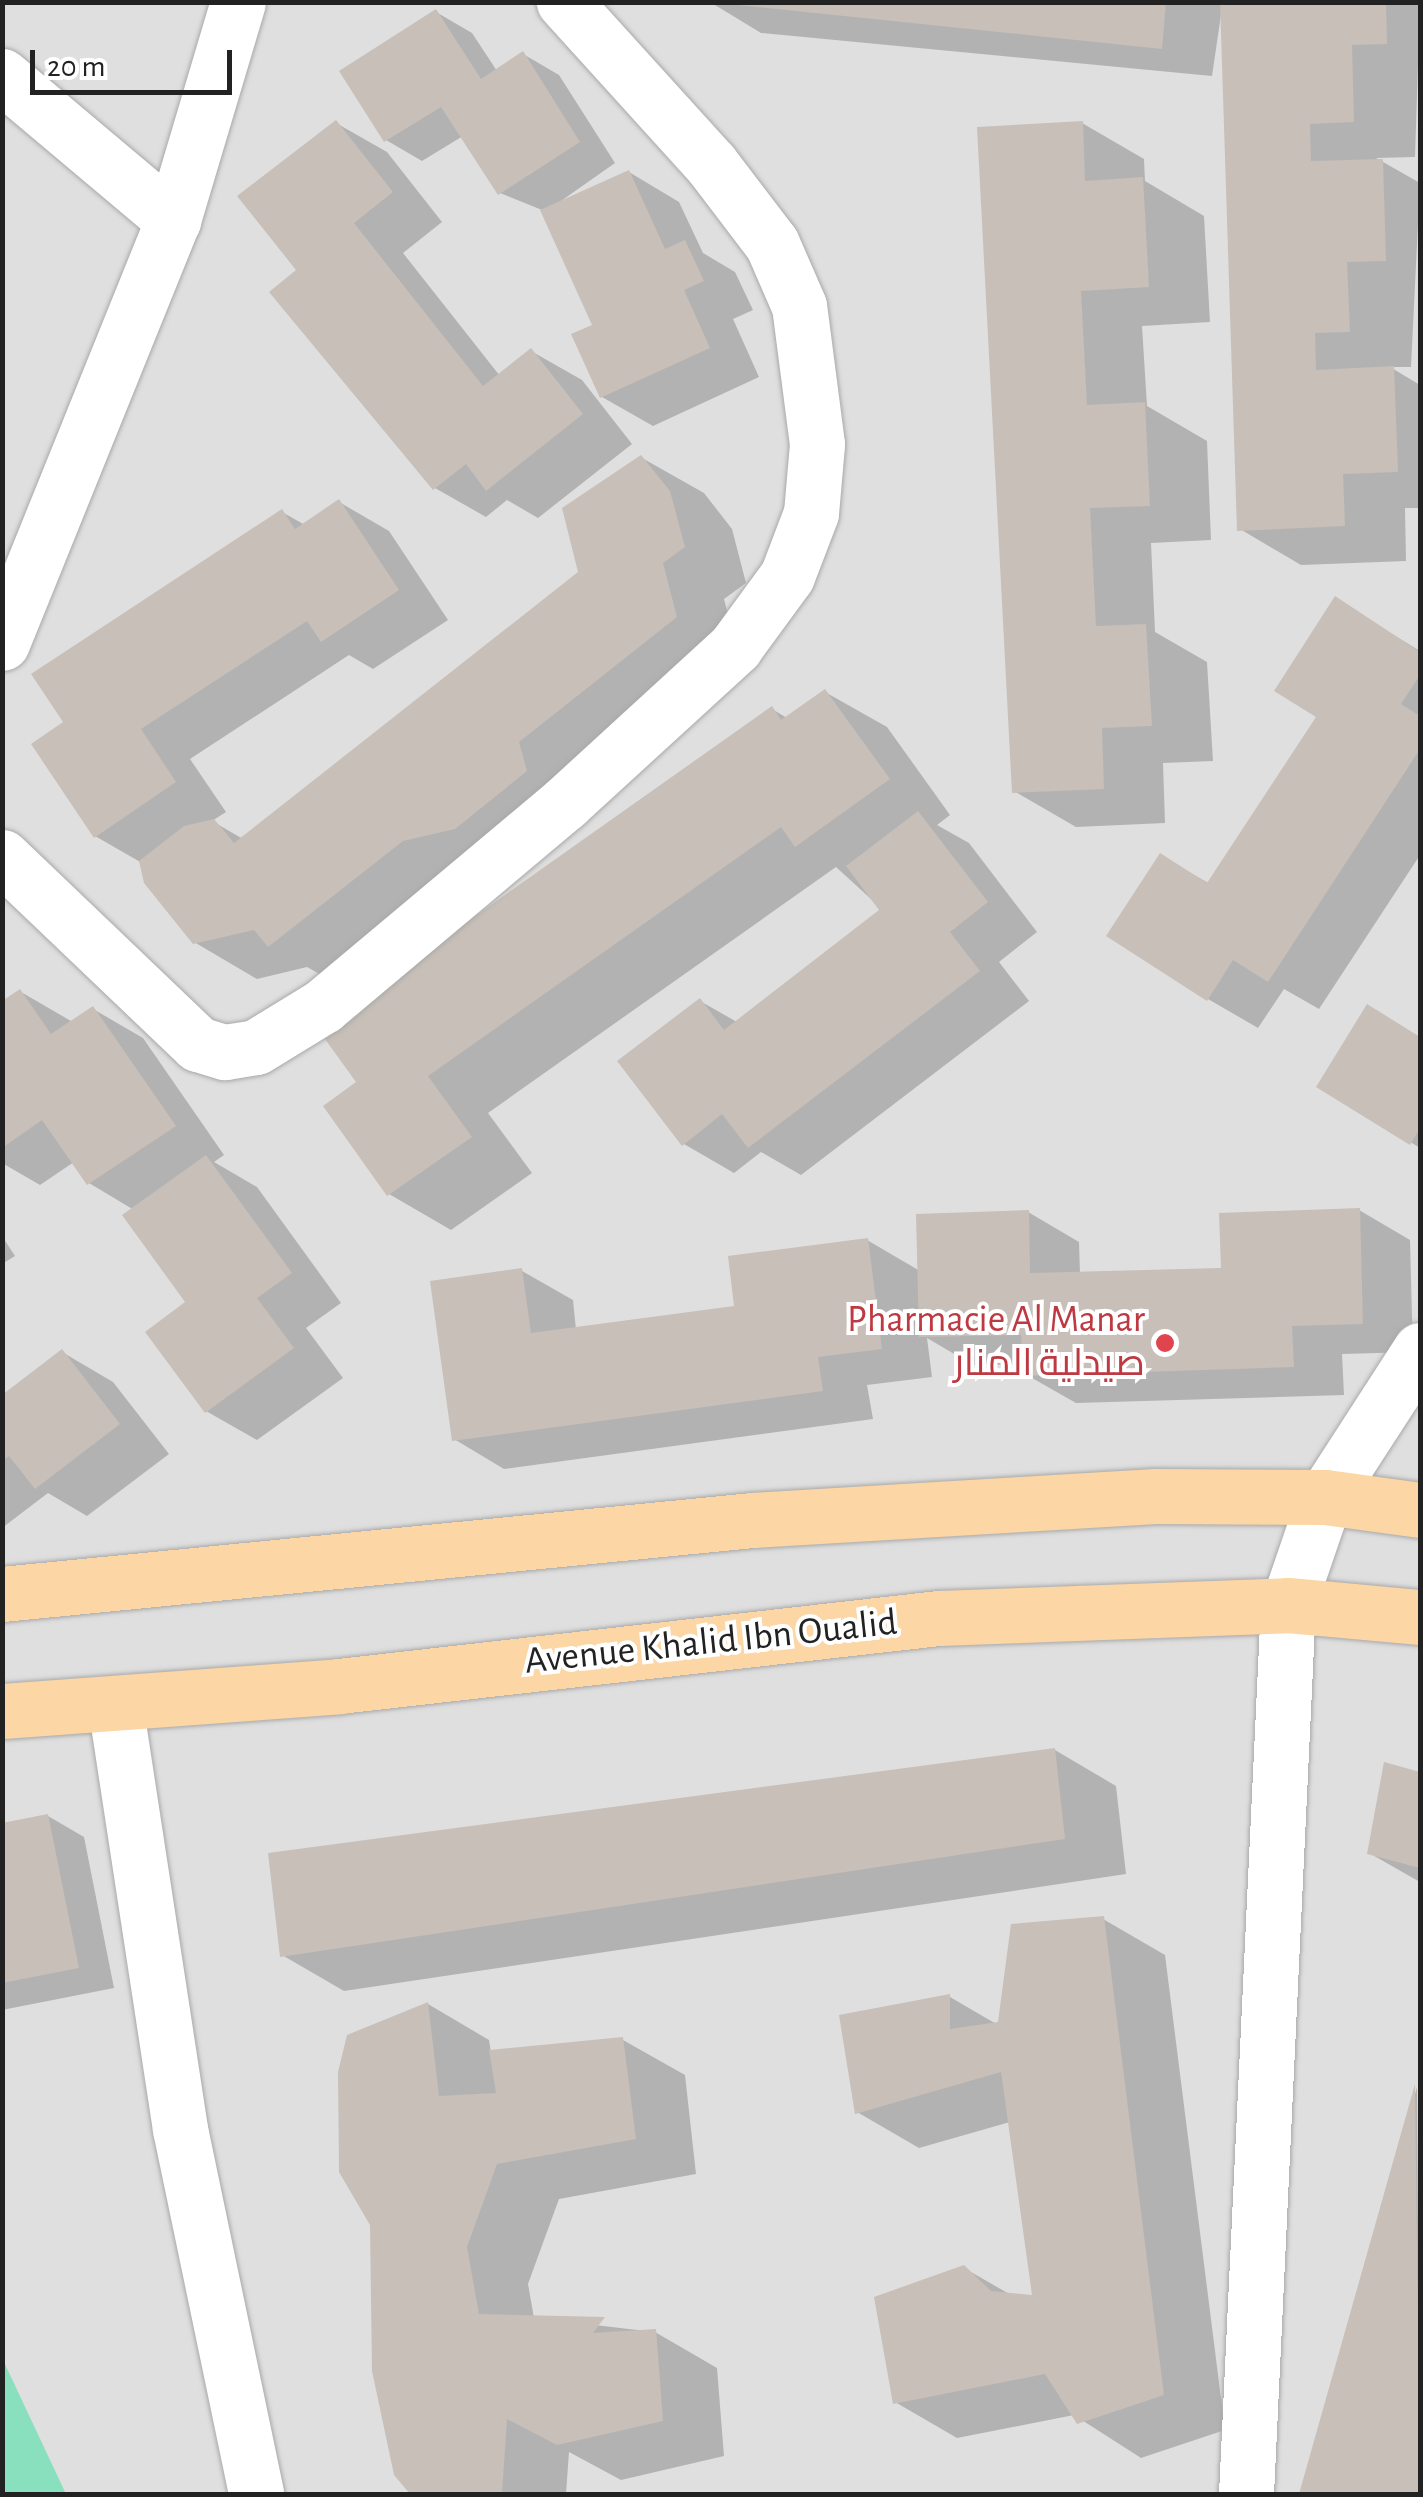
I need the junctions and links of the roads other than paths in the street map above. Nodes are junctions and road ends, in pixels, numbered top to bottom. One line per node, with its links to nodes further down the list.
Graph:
1 (238, 2): 4 (street)
2 (564, 2): 6 (street)
3 (2, 76): 4 (street)
4 (173, 220): 5 (street)
5 (2, 643)
6 (2, 857)
7 (1420, 1350): 8 (street)
8 (1325, 1497): 9 (main road); 10 (main road); 11 (street)
9 (1420, 1510)
10 (2, 1594)
11 (1288, 1605): 12 (main road, Avenue Khalid Ibn Oualid); 13 (main road, Avenue Khalid Ibn Oualid); 16 (street)
12 (1420, 1618)
13 (114, 1704): 14 (main road, Avenue Khalid Ibn Oualid); 15 (street)
14 (2, 1711)
15 (256, 2494)
16 (1246, 2494)

